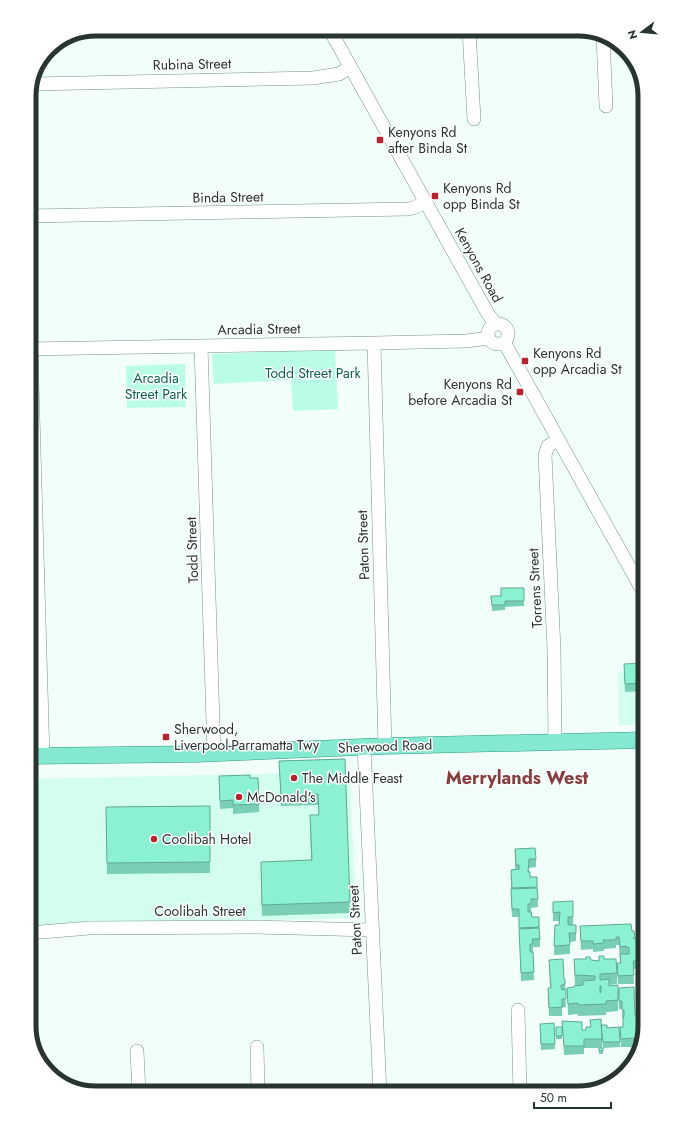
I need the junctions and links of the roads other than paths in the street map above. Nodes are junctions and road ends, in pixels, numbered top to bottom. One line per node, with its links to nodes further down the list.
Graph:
1 (333, 36): 4 (street, Kenyons Road)
2 (468, 36): 7 (street)
3 (603, 42): 6 (street)
4 (350, 67): 5 (street, Rubina Street); 8 (street, Kenyons Road)
5 (37, 84)
6 (606, 106)
7 (474, 119)
8 (426, 202): 9 (street, Binda Street); 10 (street, Kenyons Road)
9 (36, 216)
10 (496, 324): 11 (street); 12 (street)
11 (489, 338): 12 (street); 13 (street, Arcadia Street)
12 (504, 342): 16 (street)
13 (374, 343): 14 (street, Arcadia Street); 21 (street, Paton Street)
14 (201, 346): 15 (street, Arcadia Street); 22 (street, Todd Street)
15 (36, 349)
16 (558, 440): 17 (street); 19 (street, Torrens Street)
17 (638, 583)
18 (638, 740): 19 (main road, Sherwood Road)
19 (555, 742): 21 (main road, Sherwood Road)
20 (364, 746): 21 (main road, Sherwood Road); 22 (main road, Sherwood Road); 24 (street, Paton Street)
21 (385, 746)
22 (214, 754): 23 (main road, Sherwood Road)
23 (36, 757)
24 (371, 930): 25 (street, Coolibah Street); 31 (street, Paton Street)
25 (36, 932)
26 (518, 1010): 32 (street)
27 (257, 1047): 30 (street)
28 (137, 1051): 29 (street)
29 (139, 1086)
30 (258, 1086)
31 (380, 1086)
32 (520, 1086)

